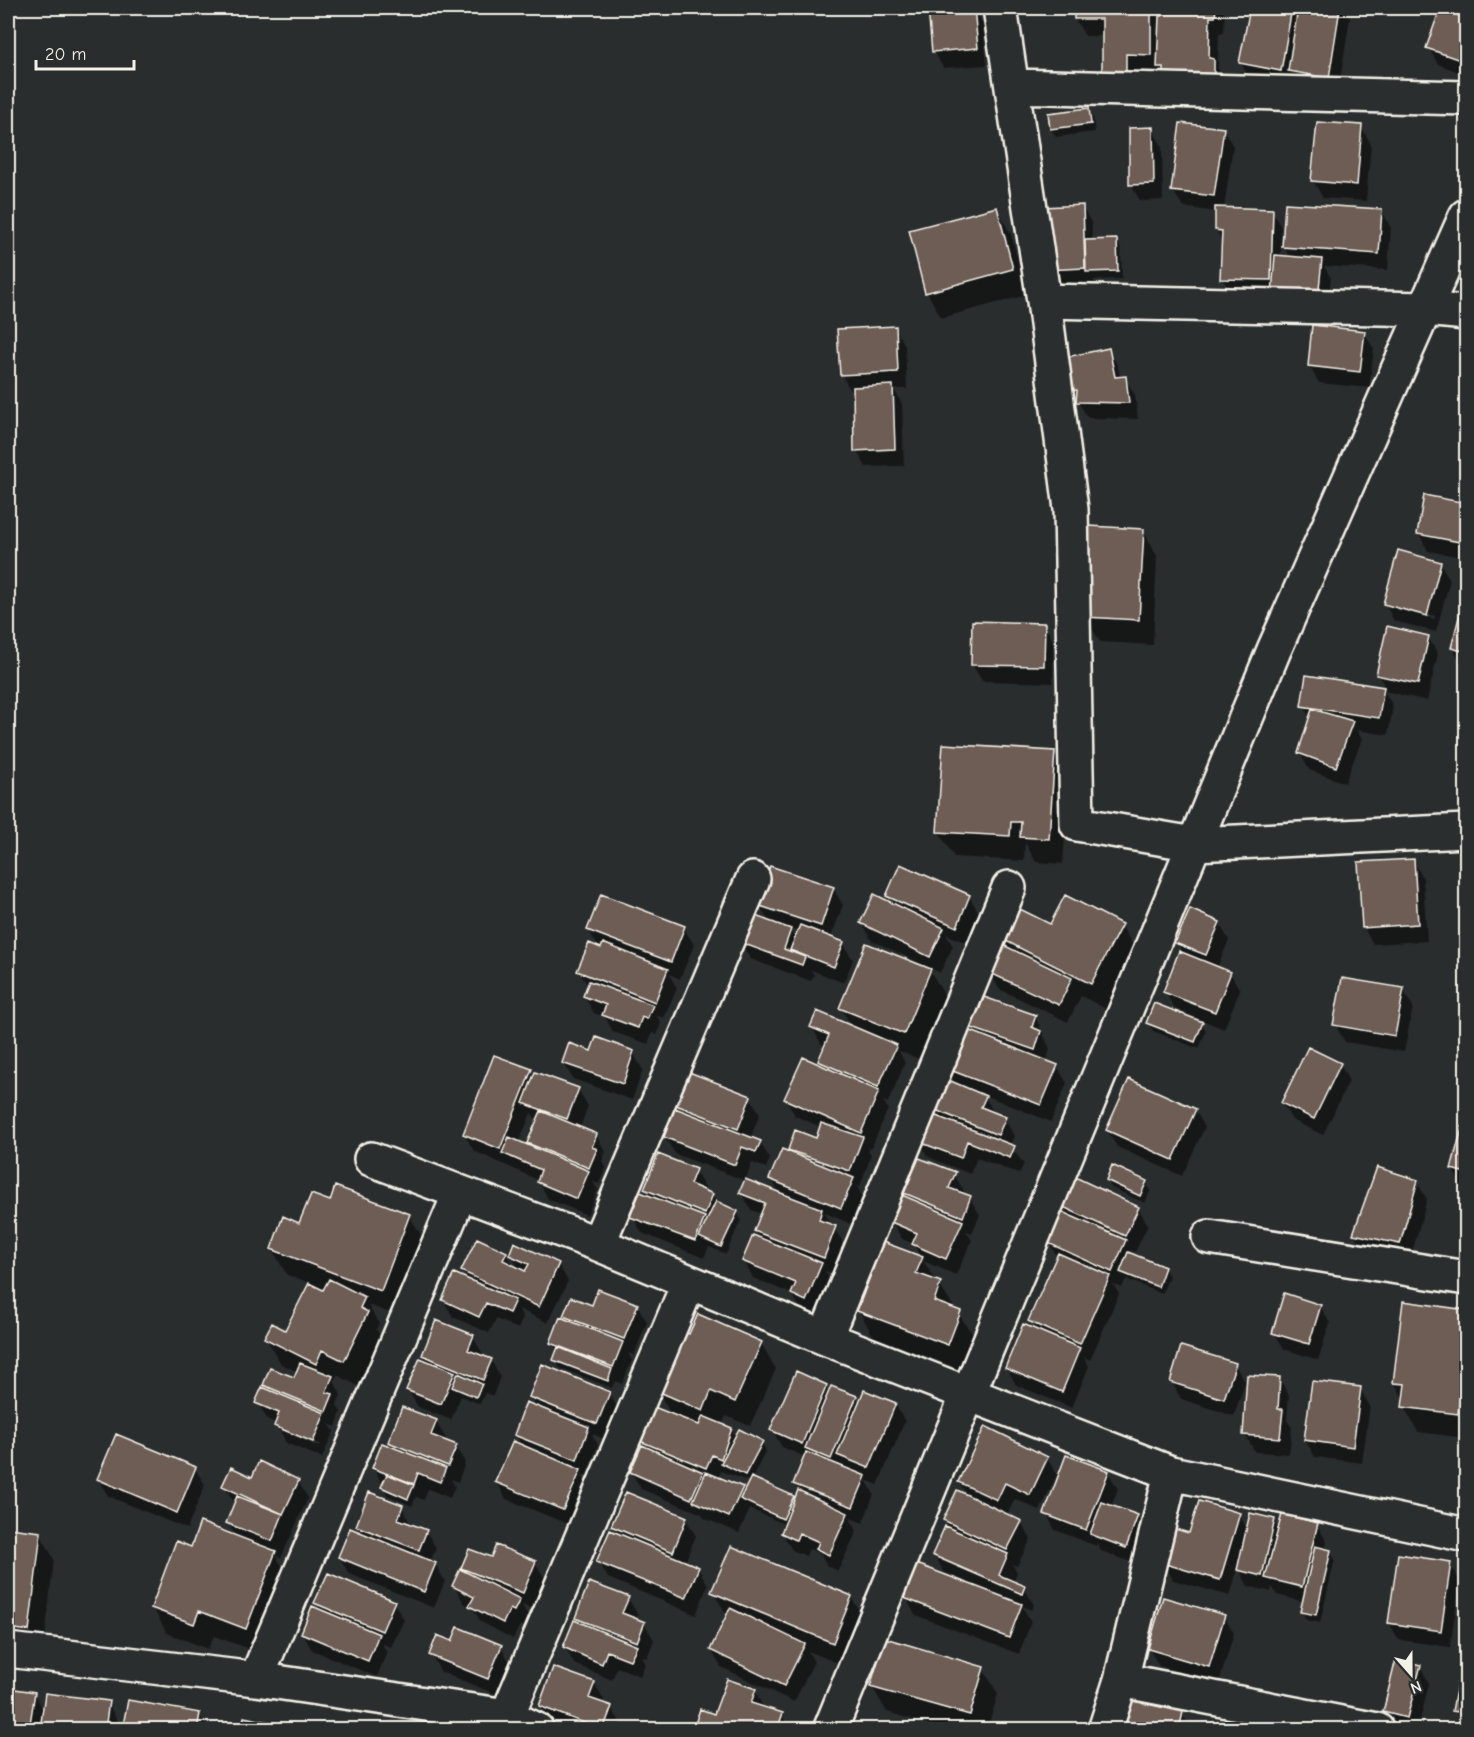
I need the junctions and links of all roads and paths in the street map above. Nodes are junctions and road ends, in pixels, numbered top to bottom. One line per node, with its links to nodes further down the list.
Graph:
1 (1000, 8): 2 (street)
2 (1012, 86): 3 (street); 5 (street)
3 (1467, 98)
4 (1467, 216): 6 (street)
5 (1044, 301): 6 (street); 9 (street)
6 (1426, 309): 7 (street); 9 (street)
7 (1467, 313)
8 (1467, 831): 9 (street)
9 (1194, 844): 19 (street)
10 (753, 879): 15 (street)
11 (1008, 888): 18 (street)
12 (371, 1159): 13 (street)
13 (460, 1192): 15 (street); 23 (street)
14 (1209, 1237): 16 (street)
15 (598, 1244): 17 (street)
16 (1467, 1278)
17 (689, 1281): 18 (street); 25 (street)
18 (825, 1338): 19 (street)
19 (967, 1393): 20 (street); 27 (street)
20 (1171, 1473): 21 (street); 24 (street)
21 (1467, 1535)
22 (8, 1650): 23 (street)
23 (256, 1680): 25 (street)
24 (1121, 1680): 28 (street); 29 (street)
25 (507, 1716): 26 (street)
26 (537, 1730)
27 (830, 1730)
28 (1105, 1730)
29 (1377, 1730)

